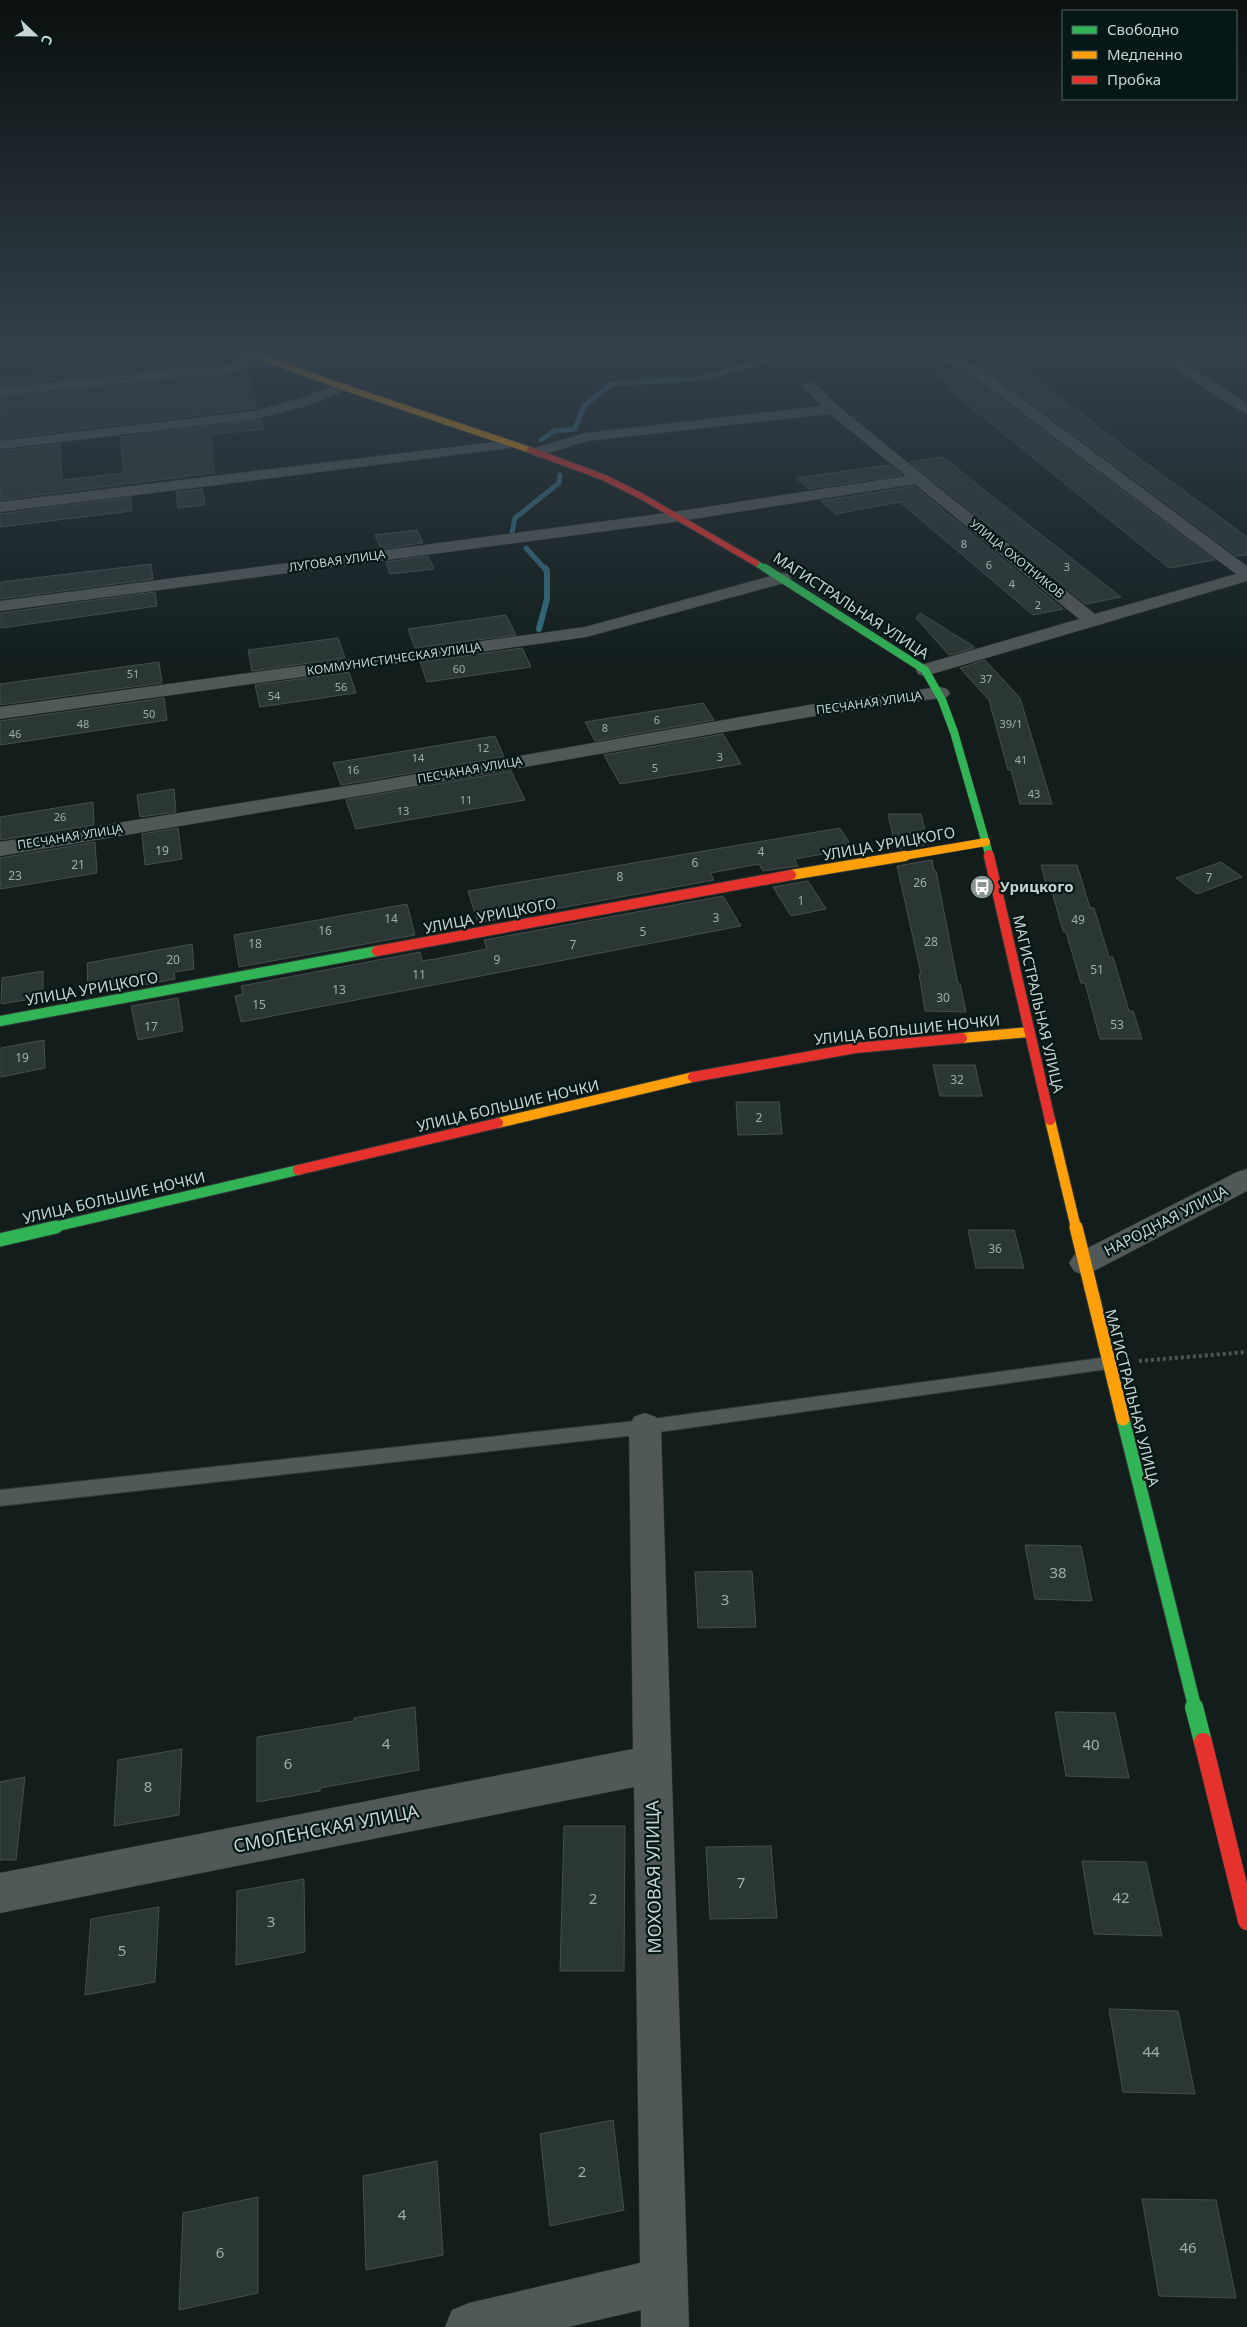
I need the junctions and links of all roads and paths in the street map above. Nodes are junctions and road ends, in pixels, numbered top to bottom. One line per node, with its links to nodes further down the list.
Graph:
1 (416, 456): 6 (street)
2 (546, 456): 7 (street, МАГИСТРАЛЬНАЯ УЛИЦА)
3 (890, 456): 5 (street, УЛИЦА ОХОТНИКОВ)
4 (1088, 456): 8 (street)
5 (919, 479): 7 (street); 11 (street, УЛИЦА ОХОТНИКОВ)
6 (0, 506)
7 (674, 517): 9 (street, МАГИСТРАЛЬНАЯ УЛИЦА); 10 (street, ЛУГОВАЯ УЛИЦА)
8 (1247, 575): 11 (street, ПЕСЧАНАЯ УЛИЦА)
9 (782, 578): 12 (street, МАГИСТРАЛЬНАЯ УЛИЦА); 14 (street, КОММУНИСТИЧЕСКАЯ УЛИЦА)
10 (0, 606)
11 (1091, 620): 12 (street, ПЕСЧАНАЯ УЛИЦА)
12 (925, 670): 13 (street, МАГИСТРАЛЬНАЯ УЛИЦА)
13 (940, 693): 15 (street, МАГИСТРАЛЬНАЯ УЛИЦА); 16 (street, ПЕСЧАНАЯ УЛИЦА)
14 (0, 713)
15 (986, 842): 17 (street, УЛИЦА УРИЦКОГО); 18 (street, МАГИСТРАЛЬНАЯ УЛИЦА)
16 (0, 849)
17 (0, 1021)
18 (1028, 1032): 20 (street, УЛИЦА БОЛЬШИЕ НОЧКИ); 21 (street, МАГИСТРАЛЬНАЯ УЛИЦА)
19 (1247, 1179): 21 (street, НАРОДНАЯ УЛИЦА)
20 (0, 1240)
21 (1084, 1263): 23 (street, МАГИСТРАЛЬНАЯ УЛИЦА)
22 (1247, 1352): 23 (path)
23 (1108, 1363): 24 (lane); 28 (street, МАГИСТРАЛЬНАЯ УЛИЦА)
24 (645, 1427): 25 (lane); 26 (street, МОХОВАЯ УЛИЦА)
25 (0, 1498)
26 (652, 1764): 27 (street, СМОЛЕНСКАЯ УЛИЦА); 29 (street, МОХОВАЯ УЛИЦА)
27 (0, 1893)
28 (1247, 1922)
29 (662, 2281): 30 (street); 31 (street, МОХОВАЯ УЛИЦА)
30 (469, 2327)
31 (665, 2327)

